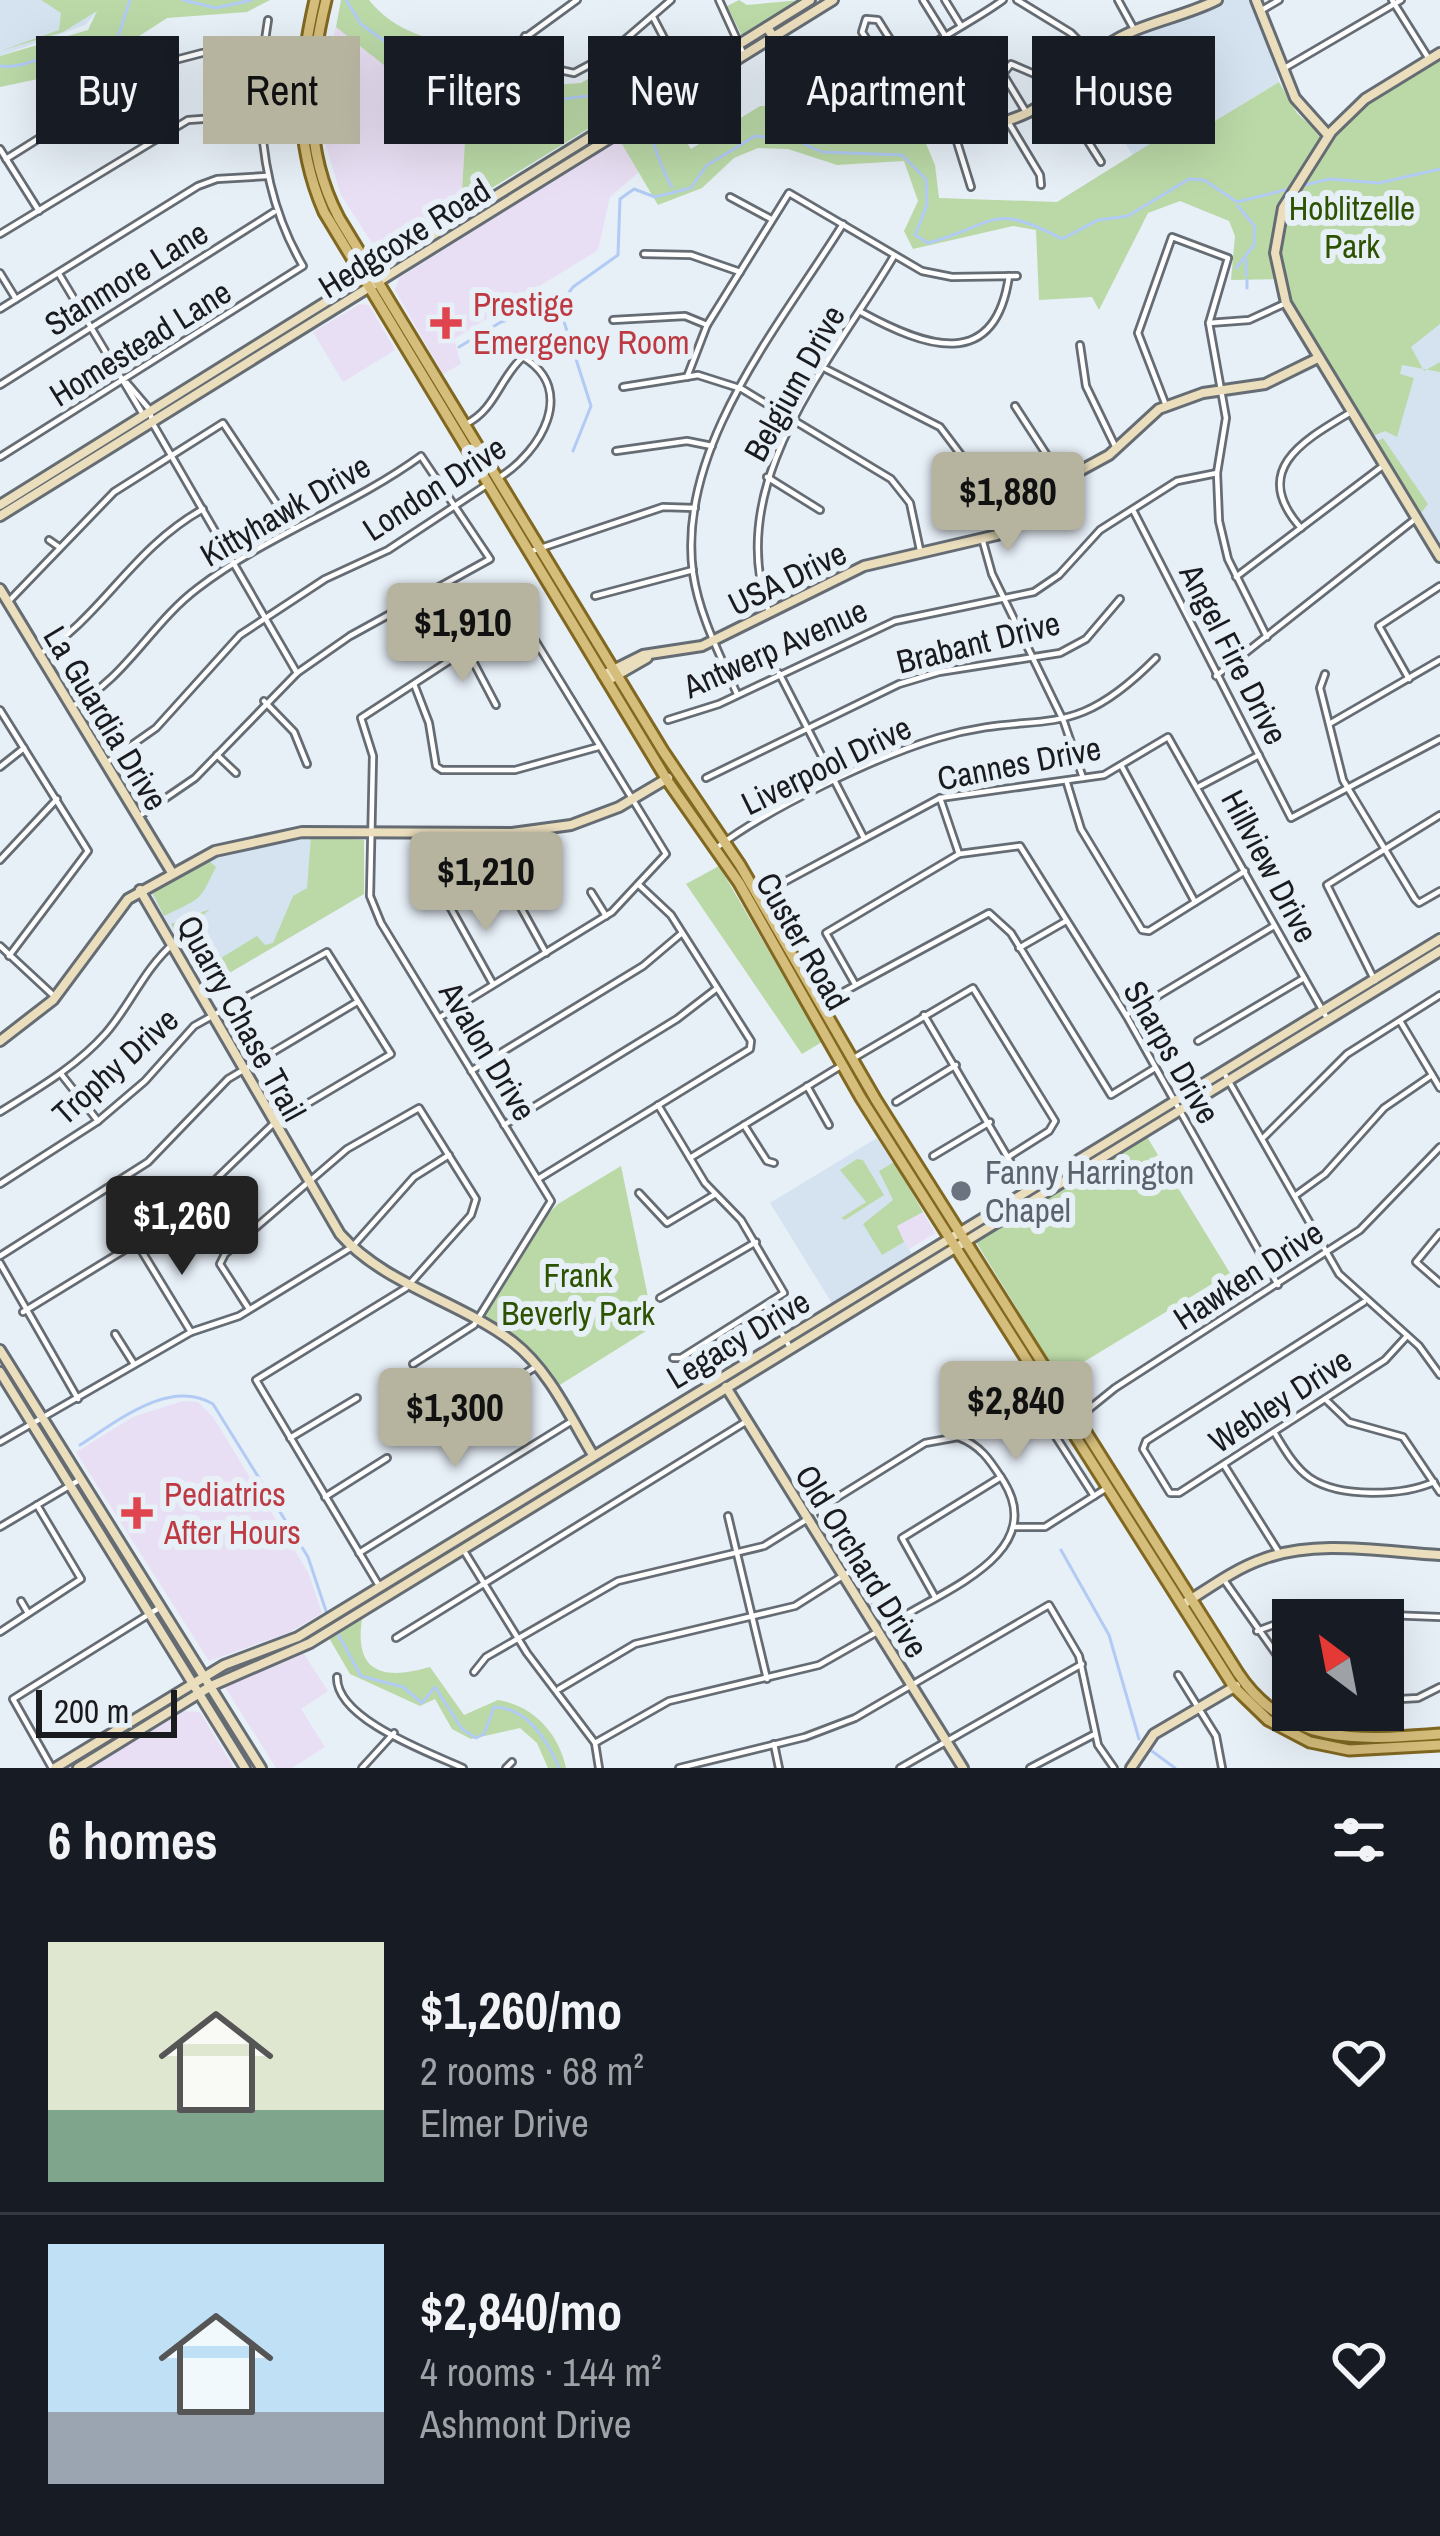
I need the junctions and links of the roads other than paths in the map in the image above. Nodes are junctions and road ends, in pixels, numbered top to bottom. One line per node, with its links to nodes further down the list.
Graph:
1 (577, 0): 26 (street)
2 (671, 0): 19 (street)
3 (719, 0): 28 (street)
4 (810, 0): 21 (main road, Hedgcoxe Road)
5 (833, 0): 30 (main road, Hedgcoxe Road)
6 (923, 0): 33 (street)
7 (945, 0): 22 (street)
8 (1003, 0): 22 (street)
9 (1017, 0): 35 (street)
10 (1118, 0): 23 (street)
11 (1184, 0): 18 (street)
12 (1217, 0): 18 (main road)
13 (1256, 0): 17 (main road)
14 (1279, 0): 17 (street)
15 (322, 1): 25 (main road, Custer Road)
16 (1396, 1): 42 (street); 43 (street)
17 (1262, 10): 43 (main road)
18 (1189, 13): 23 (main road)
19 (653, 17): 27 (street); 44 (street)
20 (268, 20): 24 (street)
21 (767, 27): 29 (main road); 38 (main road, Hedgcoxe Road)
22 (962, 27): 34 (street)
23 (1135, 31): 36 (main road)
24 (265, 36)
25 (317, 36)
26 (524, 36)
27 (663, 36)
28 (734, 36)
29 (772, 36)
30 (775, 36)
31 (865, 36): 32 (street)
32 (888, 36)
33 (945, 36)
34 (948, 36)
35 (1074, 36)
36 (1127, 36)
37 (765, 42): 41 (main road, Hedgcoxe Road)
38 (741, 43)
39 (741, 50): 41 (street)
40 (1440, 52): 42 (main road)
41 (744, 55): 62 (main road, Hedgcoxe Road)
42 (1429, 59): 50 (main road)
43 (1283, 69): 50 (main road)
44 (564, 72)
45 (1032, 73): 47 (street)
46 (1032, 110): 47 (main road)
47 (1027, 113): 48 (main road)
48 (1008, 120)
49 (1008, 122): 64 (street)
50 (1328, 135): 81 (main road)
51 (588, 137): 59 (main road, Hedgcoxe Road)
52 (36, 140): 60 (street)
53 (149, 144): 69 (street)
54 (263, 144): 63 (street)
55 (314, 144): 79 (main road, Custer Road)
56 (958, 144): 65 (street)
57 (1089, 144): 61 (street)
58 (0, 149): 60 (street)
59 (562, 153): 62 (main road); 67 (main road, Hedgcoxe Road)
60 (6, 159): 69 (street)
61 (1101, 162)
62 (569, 164): 70 (main road, Hedgcoxe Road)
63 (267, 176): 68 (street); 78 (street)
64 (1041, 185)
65 (971, 187)
66 (730, 197): 71 (street)
67 (473, 208): 70 (main road); 79 (main road, Hedgcoxe Road)
68 (276, 211): 87 (street, Stanmore Lane); 94 (street, Homestead Lane)
69 (39, 212): 73 (street)
70 (480, 219): 79 (main road, Hedgcoxe Road)
71 (771, 219): 72 (street); 76 (street)
72 (842, 224): 75 (street); 97 (street)
73 (0, 234)
74 (644, 254): 76 (street)
75 (894, 256): 83 (street, Belgium Drive); 83 (street)
76 (740, 272): 86 (street)
77 (0, 273): 80 (street)
78 (59, 274): 80 (street); 87 (street)
79 (370, 280): 88 (main road, Hedgcoxe Road); 90 (main road, Hedgcoxe Road); 105 (main road, Custer Road)
80 (16, 299): 82 (street)
81 (1286, 303): 85 (street); 91 (main road)
82 (0, 309)
83 (861, 311): 92 (street, Belgium Drive)
84 (613, 320): 86 (street)
85 (1209, 323): 98 (street); 100 (street)
86 (707, 325): 93 (street)
87 (92, 326): 94 (street); 95 (street, Stanmore Lane)
88 (259, 342): 90 (main road); 102 (main road, Hedgcoxe Road)
89 (1080, 345): 107 (street)
90 (265, 352): 104 (main road, Hedgcoxe Road)
91 (1318, 358): 98 (main road, USA Drive); 101 (main road)
92 (826, 369): 103 (street, Belgium Drive); 124 (street)
93 (687, 377): 96 (street); 97 (street)
94 (126, 382): 102 (street); 110 (street, Homestead Lane)
95 (0, 385)
96 (623, 387)
97 (742, 389): 103 (street); 106 (street)
98 (1224, 391): 100 (main road, USA Drive); 112 (street)
99 (1015, 406): 114 (street)
100 (1166, 406): 107 (main road, USA Drive)
101 (1351, 412): 111 (main road); 126 (street)
102 (146, 413): 104 (street); 116 (main road, Hedgcoxe Road)
103 (795, 420): 113 (street, Belgium Drive); 131 (street)
104 (152, 422): 109 (street); 122 (main road, Hedgcoxe Road)
105 (460, 428): 115 (main road, Custer Road); 115 (street, London Drive)
106 (712, 446): 108 (street); 119 (street)
107 (1116, 448): 114 (main road, USA Drive)
108 (616, 451)
109 (172, 454): 118 (street); 125 (street); 129 (street)
110 (0, 458)
111 (1384, 465): 123 (main road); 126 (street)
112 (1217, 473): 121 (street, Antwerp Avenue); 135 (street)
113 (767, 477): 120 (street); 142 (street, Belgium Drive)
114 (1063, 480): 124 (main road, USA Drive)
115 (492, 481): 117 (street, London Drive); 130 (main road, Custer Road)
116 (0, 505)
117 (455, 505): 125 (street, Kittyhawk Drive); 143 (street, London Drive); 151 (street)
118 (205, 508): 133 (street); 147 (street)
119 (695, 508): 130 (street); 134 (street)
120 (820, 510)
121 (1134, 512): 140 (street, Antwerp Avenue); 155 (street, Angel Fire Drive)
122 (0, 516)
123 (1417, 519): 132 (main road); 144 (street)
124 (1013, 525): 127 (main road, USA Drive)
125 (293, 528): 133 (street, Kittyhawk Drive)
126 (1301, 528): 135 (street)
127 (982, 538): 131 (main road, USA Drive); 140 (street)
128 (49, 540): 129 (street)
129 (59, 547): 141 (street)
130 (534, 549): 154 (main road, Custer Road)
131 (920, 550): 142 (main road, USA Drive)
132 (1439, 554)
133 (233, 565): 143 (street); 161 (street, Kittyhawk Drive)
134 (693, 570): 138 (street); 145 (street)
135 (1236, 577): 144 (street)
136 (1440, 586): 156 (street)
137 (0, 589): 141 (main road, La Guardia Drive)
138 (596, 596)
139 (1120, 599): 149 (street, Brabant Drive)
140 (1006, 600): 149 (street); 152 (street, Antwerp Avenue)
141 (8, 602): 147 (main road, La Guardia Drive)
142 (769, 612): 145 (main road, USA Drive)
143 (264, 619): 151 (street); 173 (street, London Drive)
144 (1267, 637): 155 (street)
145 (713, 640): 154 (main road, USA Drive); 158 (street)
146 (466, 648): 157 (street); 160 (street); 169 (street)
147 (38, 655): 161 (main road, La Guardia Drive)
148 (1156, 658): 164 (street, Liverpool Drive)
149 (1034, 660): 164 (street); 166 (street, Brabant Drive)
150 (1440, 660): 156 (street)
151 (297, 673): 159 (street)
152 (779, 674): 158 (street, Antwerp Avenue); 166 (street)
153 (1325, 674): 165 (street)
154 (610, 675): 177 (main road, Custer Road); 181 (main road, Custer Road)
155 (1216, 676): 172 (street, Angel Fire Drive)
156 (1409, 680): 165 (street)
157 (413, 681): 169 (street); 191 (street, Avalon Drive)
158 (738, 695): 163 (street, Antwerp Avenue)
159 (264, 701): 171 (street); 174 (street)
160 (496, 704)
161 (71, 707): 173 (main road, La Guardia Drive)
162 (0, 710): 170 (street)
163 (668, 720)
164 (1064, 722): 180 (street); 182 (street, Liverpool Drive)
165 (1329, 724): 185 (street)
166 (808, 728): 179 (street, Brabant Drive); 182 (street)
167 (1168, 736): 176 (street, Cannes Drive); 184 (street, Hillview Drive)
168 (1440, 739): 185 (street)
169 (598, 746): 188 (street)
170 (25, 748): 175 (street); 187 (street)
171 (217, 755): 178 (street); 190 (street)
172 (1259, 755): 184 (street); 185 (street, Angel Fire Drive)
173 (106, 763): 190 (main road, La Guardia Drive)
174 (307, 764)
175 (0, 767)
176 (1122, 767): 180 (street, Cannes Drive); 205 (street)
177 (677, 772): 181 (main road); 193 (main road, Custer Road)
178 (236, 773)
179 (706, 778)
180 (1083, 778): 183 (street, Cannes Drive)
181 (667, 779): 188 (main road); 194 (main road, Custer Road)
182 (835, 783): 192 (street); 193 (street, Liverpool Drive)
183 (1067, 783): 186 (street, Cannes Drive); 205 (street)
184 (1200, 786): 199 (street, Hillview Drive)
185 (1348, 790): 195 (street)
186 (940, 798): 192 (street, Cannes Drive); 196 (street)
187 (57, 799): 197 (street); 218 (street)
188 (632, 800): 191 (main road); 200 (street)
189 (1440, 815): 195 (street)
190 (138, 817): 198 (main road, La Guardia Drive)
191 (370, 832): 198 (main road); 233 (street, Avalon Drive)
192 (864, 838): 204 (street, Cannes Drive)
193 (725, 841): 194 (street, Liverpool Drive); 204 (main road, Custer Road)
194 (716, 849): 204 (main road, Custer Road)
195 (1384, 849): 202 (street); 220 (street)
196 (959, 854): 209 (street, Sharps Drive); 222 (street)
197 (0, 860)
198 (171, 871): 201 (main road)
199 (1246, 872): 205 (street); 210 (street, Hillview Drive)
200 (638, 884): 208 (street); 211 (street)
201 (140, 890): 213 (main road, Quarry Chase Trail); 226 (main road)
202 (1440, 891)
203 (591, 892): 208 (street)
204 (754, 899): 228 (main road, Custer Road)
205 (1196, 902)
206 (519, 904): 217 (street)
207 (449, 905): 221 (street)
208 (606, 916): 217 (street)
209 (1066, 921): 215 (street); 231 (street, Sharps Drive)
210 (1274, 926): 219 (street, Hillview Drive); 231 (street)
211 (682, 933): 223 (street); 240 (street)
212 (1440, 938): 220 (main road, Legacy Drive)
213 (174, 943): 229 (main road, Quarry Chase Trail); 243 (street)
214 (0, 946): 218 (street)
215 (1018, 949): 222 (street); 239 (street)
216 (1440, 951): 224 (main road, Legacy Drive)
217 (546, 953): 221 (street)
218 (9, 956): 226 (street)
219 (1304, 979): 232 (street, Hillview Drive); 236 (street)
220 (1374, 979): 224 (street); 232 (main road, Legacy Drive)
221 (494, 984): 233 (street)
222 (855, 984): 228 (street)
223 (717, 988): 250 (street); 256 (street)
224 (1380, 988): 232 (main road, Legacy Drive)
225 (1440, 995): 234 (street)
226 (55, 997): 235 (main road)
227 (357, 1002): 229 (street, Trophy Drive); 242 (street); 255 (street)
228 (817, 1007): 237 (main road, Custer Road)
229 (216, 1014): 242 (main road, Quarry Chase Trail); 253 (street, Trophy Drive)
230 (925, 1015): 237 (street); 238 (street); 263 (street)
231 (1126, 1015): 239 (street, Sharps Drive)
232 (1325, 1015): 241 (main road, Legacy Drive); 245 (main road, Legacy Drive)
233 (439, 1018): 240 (street, Avalon Drive)
234 (1399, 1019): 244 (street); 259 (street)
235 (0, 1041)
236 (1198, 1041)
237 (847, 1062): 246 (street); 277 (main road, Custer Road)
238 (956, 1065): 248 (street); 254 (street)
239 (1155, 1068): 249 (street, Sharps Drive)
240 (471, 1071): 256 (street, Avalon Drive)
241 (1223, 1071): 245 (street); 249 (main road, Legacy Drive)
242 (242, 1072): 255 (main road, Quarry Chase Trail); 266 (street)
243 (61, 1074): 251 (street); 253 (street)
244 (1432, 1075): 247 (street); 273 (street)
245 (1229, 1080): 252 (main road, Legacy Drive); 259 (street)
246 (807, 1086): 257 (street); 258 (street)
247 (1440, 1088)
248 (896, 1102)
249 (1172, 1102): 252 (street, Sharps Drive); 270 (main road, Legacy Drive)
250 (658, 1105): 264 (street); 267 (street)
251 (0, 1112)
252 (1178, 1112): 274 (main road, Legacy Drive); 285 (street, Sharps Drive)
253 (98, 1121): 268 (street, Trophy Drive)
254 (990, 1122): 262 (street); 263 (street)
255 (273, 1124): 269 (main road, Quarry Chase Trail); 275 (street)
256 (505, 1125): 267 (street, Avalon Drive)
257 (744, 1125): 264 (street); 265 (street)
258 (829, 1125)
259 (1263, 1138): 273 (street)
260 (1440, 1148): 281 (street, Hawken Drive)
261 (448, 1155): 269 (street); 280 (street); 283 (street)
262 (933, 1156)
263 (1008, 1156): 270 (street)
264 (690, 1158): 272 (street)
265 (774, 1163)
266 (128, 1177): 275 (street); 282 (street)
267 (538, 1179): 294 (street, Avalon Drive)
268 (0, 1184)
269 (310, 1184): 280 (main road, Quarry Chase Trail); 291 (street)
270 (1027, 1191): 274 (main road); 277 (main road, Legacy Drive)
271 (639, 1193): 272 (street)
272 (714, 1195): 278 (street)
273 (1296, 1195): 281 (street)
274 (1033, 1201): 277 (main road, Legacy Drive)
275 (160, 1228): 279 (street)
276 (1440, 1233): 284 (street)
277 (958, 1240): 286 (main road, Legacy Drive); 288 (main road, Legacy Drive); 293 (main road, Custer Road)
278 (756, 1242): 287 (street); 290 (street)
279 (137, 1243): 292 (street); 295 (street)
280 (352, 1247): 283 (main road, Quarry Chase Trail); 291 (street)
281 (1327, 1253): 285 (street, Hawken Drive); 289 (street)
282 (0, 1260): 292 (street)
283 (409, 1282): 294 (main road, Quarry Chase Trail); 324 (street)
284 (1440, 1283)
285 (1278, 1285): 315 (street, Hawken Drive)
286 (866, 1290): 288 (main road); 298 (main road, Legacy Drive)
287 (660, 1298)
288 (872, 1300): 299 (main road, Legacy Drive)
289 (1364, 1302): 297 (street); 329 (street, Webley Drive)
290 (766, 1307): 298 (street); 301 (street)
291 (249, 1309): 295 (street)
292 (23, 1312): 313 (street)
293 (1003, 1312): 305 (main road, Custer Road); 307 (main road, Custer Road)
294 (477, 1321): 302 (street); 304 (main road, Quarry Chase Trail)
295 (191, 1332): 303 (street)
296 (115, 1334): 303 (street)
297 (1407, 1336): 308 (street); 314 (street, Webley Drive)
298 (785, 1339): 299 (street); 309 (main road, Legacy Drive)
299 (791, 1349): 311 (main road, Legacy Drive)
300 (0, 1350): 316 (main road)
301 (673, 1358)
302 (413, 1364)
303 (135, 1365): 313 (street)
304 (537, 1366): 317 (main road, Quarry Chase Trail); 319 (street)
305 (1047, 1368): 307 (street); 315 (main road, Custer Road)
306 (0, 1372): 320 (main road)
307 (1036, 1375): 310 (street); 321 (main road, Custer Road)
308 (1440, 1375)
309 (721, 1378): 311 (main road, Old Orchard Drive); 326 (main road, Legacy Drive)
310 (1022, 1384): 323 (street); 337 (street)
311 (727, 1388): 318 (main road, Old Orchard Drive); 328 (main road, Legacy Drive)
312 (357, 1398): 324 (street)
313 (78, 1399): 316 (street)
314 (1325, 1399): 322 (street, Webley Drive); 333 (street)
315 (1078, 1418): 321 (street, Hawken Drive); 332 (main road, Custer Road)
316 (44, 1420): 320 (street); 331 (main road)
317 (572, 1421): 326 (main road, Quarry Chase Trail); 349 (street)
318 (747, 1421): 341 (main road, Old Orchard Drive); 355 (street)
319 (442, 1424)
320 (34, 1426): 325 (street); 334 (main road)
321 (1068, 1426): 335 (main road, Custer Road)
322 (1274, 1432): 329 (street, Webley Drive); 333 (street)
323 (958, 1437): 330 (street); 353 (street)
324 (289, 1438): 338 (street)
325 (0, 1442)
326 (593, 1455): 328 (main road, Quarry Chase Trail); 345 (main road, Legacy Drive)
327 (387, 1458): 338 (street)
328 (599, 1465): 346 (main road, Legacy Drive)
329 (1224, 1465): 350 (street)
330 (1000, 1477): 343 (street); 358 (street)
331 (81, 1479): 334 (street); 347 (main road)
332 (1117, 1481): 335 (street); 344 (main road, Custer Road)
333 (1434, 1482): 336 (street)
334 (70, 1485): 339 (street); 352 (main road)
335 (1106, 1488): 337 (street); 344 (main road, Custer Road)
336 (1440, 1492)
337 (1094, 1496): 343 (street)
338 (325, 1497): 349 (street)
339 (37, 1505): 342 (street); 362 (street)
340 (728, 1516): 348 (street)
341 (808, 1519): 348 (street); 353 (main road, Old Orchard Drive)
342 (0, 1527)
343 (1015, 1527): 358 (street)
344 (1141, 1530): 360 (main road, Custer Road)
345 (456, 1538): 346 (street); 356 (main road, Legacy Drive)
346 (463, 1549): 355 (street); 357 (main road, Legacy Drive)
347 (126, 1552): 352 (main road); 361 (main road)
348 (736, 1552): 364 (street); 369 (street)
349 (359, 1553): 356 (street)
350 (1280, 1554): 351 (main road); 354 (main road)
351 (1440, 1555)
352 (116, 1558): 363 (main road)
353 (848, 1574): 358 (street); 364 (street); 366 (main road, Old Orchard Drive)
354 (1223, 1579): 360 (main road); 367 (street)
355 (484, 1583): 369 (street); 370 (street)
356 (380, 1586): 357 (street); 372 (main road, Legacy Drive)
357 (386, 1597): 372 (main road, Legacy Drive)
358 (935, 1597)
359 (20, 1601): 362 (street)
360 (1187, 1602): 379 (main road, Custer Road)
361 (161, 1606): 363 (street); 378 (main road)
362 (28, 1613): 368 (street)
363 (151, 1613): 382 (main road); 400 (street)
364 (752, 1617): 377 (street); 383 (street)
365 (1440, 1617): 367 (street)
366 (878, 1631): 377 (street); 380 (main road, Old Orchard Drive)
367 (1256, 1631): 371 (street)
368 (0, 1632)
369 (517, 1637): 374 (street); 383 (street)
370 (396, 1638)
371 (1272, 1651)
372 (279, 1652): 378 (main road, Legacy Drive)
373 (1082, 1664): 380 (street); 389 (street); 391 (street)
374 (474, 1672)
375 (1178, 1675): 385 (street)
376 (337, 1677): 387 (street)
377 (767, 1679): 393 (street)
378 (208, 1681): 382 (main road, Legacy Drive); 397 (main road)
379 (1239, 1684): 385 (main road); 390 (main road, Custer Road)
380 (911, 1686): 391 (main road, Old Orchard Drive); 394 (street)
381 (1440, 1688): 384 (street)
382 (196, 1689): 386 (main road, Legacy Drive); 392 (main road, Legacy Drive); 398 (main road)
383 (559, 1689): 393 (street)
384 (1404, 1699)
385 (1200, 1710): 412 (main road); 413 (street)
386 (138, 1718): 392 (main road); 396 (main road, Legacy Drive)
387 (394, 1732): 399 (street); 403 (street)
388 (1440, 1734): 390 (main road, Custer Road)
389 (1096, 1735): 410 (street); 411 (street)
390 (1312, 1737): 395 (main road, Custer Road)
391 (946, 1741): 408 (street); 409 (main road, Old Orchard Drive)
392 (120, 1742): 396 (main road, Legacy Drive)
393 (595, 1744): 405 (street)
394 (774, 1744): 406 (street); 407 (street)
395 (1440, 1745)
396 (90, 1754): 400 (main road, Legacy Drive); 401 (main road, Legacy Drive)
397 (254, 1756): 398 (main road); 402 (main road)
398 (244, 1765)
399 (447, 1765): 404 (street)
400 (54, 1768)
401 (78, 1768)
402 (261, 1768)
403 (362, 1768)
404 (463, 1768)
405 (599, 1768)
406 (679, 1768)
407 (779, 1768)
408 (900, 1768)
409 (964, 1768)
410 (1030, 1768)
411 (1114, 1768)
412 (1131, 1768)
413 (1222, 1768)

